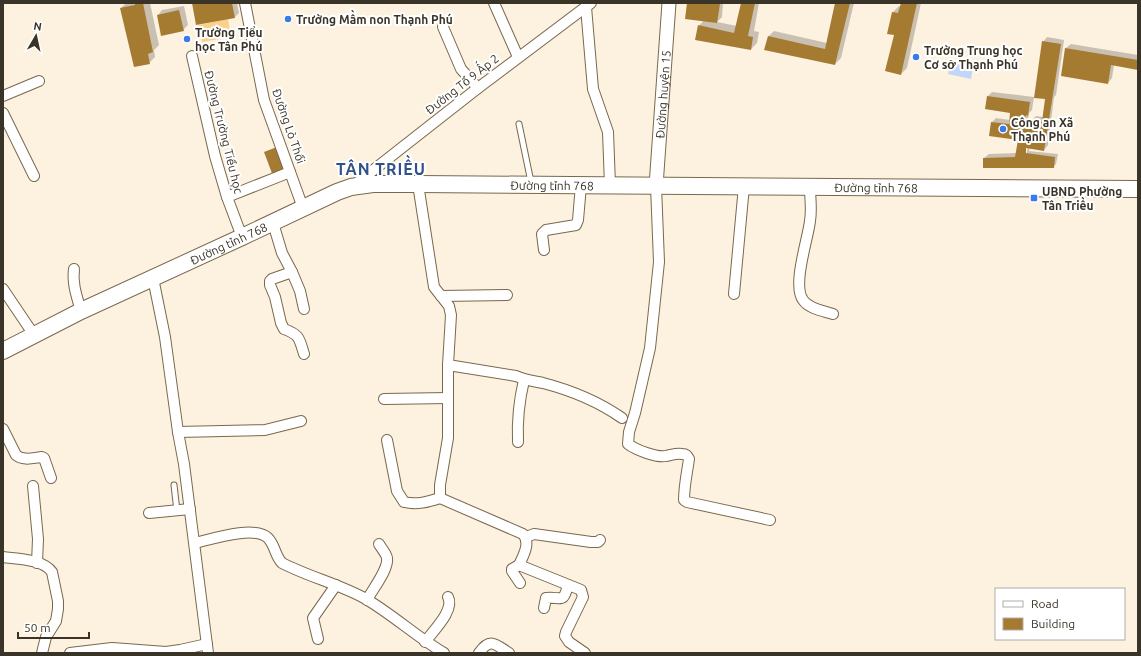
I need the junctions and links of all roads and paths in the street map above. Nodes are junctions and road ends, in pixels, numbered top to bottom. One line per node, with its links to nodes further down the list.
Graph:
1 (245, 3): 13 (street, Đường Lò Thổi)
2 (494, 3): 7 (street)
3 (669, 3): 19 (street, Đường huyện 15)
4 (588, 5): 7 (street, Đường Tổ 9 Ấp 2); 18 (street)
5 (443, 28): 9 (street)
6 (192, 56): 24 (street, Đường Trường Tiểu học)
7 (518, 57): 9 (street, Đường Tổ 9 Ấp 2)
8 (39, 81): 10 (street)
9 (478, 88): 21 (street, Đường Tổ 9 Ấp 2)
10 (3, 96)
11 (3, 113): 14 (street)
12 (519, 124): 16 (lane)
13 (290, 172): 24 (street); 25 (street, Đường Lò Thổi)
14 (34, 176)
15 (418, 184): 16 (main road, Đường tỉnh 768); 21 (main road, Đường tỉnh 768); 35 (street)
16 (532, 185): 17 (main road, Đường tỉnh 768)
17 (581, 185): 18 (main road, Đường tỉnh 768); 28 (street)
18 (610, 185): 19 (main road, Đường tỉnh 768)
19 (656, 186): 20 (main road, Đường tỉnh 768); 59 (street)
20 (744, 186): 22 (main road, Đường tỉnh 768); 33 (street)
21 (351, 187): 25 (main road, Đường tỉnh 768)
22 (810, 187): 23 (main road, Đường tỉnh 768); 38 (street)
23 (1138, 189)
24 (227, 197): 27 (street, Đường Trường Tiểu học)
25 (303, 208): 26 (main road, Đường tỉnh 768)
26 (273, 223): 27 (main road, Đường tỉnh 768); 30 (street)
27 (242, 237): 31 (main road, Đường tỉnh 768)
28 (544, 250)
29 (74, 269): 37 (street)
30 (292, 272): 36 (street); 41 (street)
31 (153, 278): 37 (main road, Đường tỉnh 768); 49 (street)
32 (3, 289): 39 (street)
33 (734, 294)
34 (507, 295): 35 (street)
35 (441, 296): 42 (street)
36 (304, 309)
37 (81, 311): 39 (main road, Đường tỉnh 768)
38 (834, 314)
39 (34, 335): 40 (main road, Đường tỉnh 768)
40 (3, 351)
41 (304, 354)
42 (448, 364): 43 (street); 44 (street)
43 (524, 380): 46 (street); 51 (street)
44 (448, 398): 45 (street); 55 (street)
45 (384, 399)
46 (622, 418)
47 (301, 421): 49 (street)
48 (3, 428): 52 (street)
49 (178, 432): 56 (street)
50 (387, 440): 55 (street)
51 (518, 442)
52 (51, 478)
53 (174, 485): 57 (lane)
54 (33, 486): 65 (street)
55 (440, 498): 60 (street)
56 (190, 509): 57 (street); 62 (street)
57 (177, 510): 58 (street)
58 (149, 513)
59 (770, 520)
60 (526, 537): 61 (street); 66 (street)
61 (600, 540)
62 (195, 543): 68 (street); 75 (street)
63 (379, 544): 71 (street)
64 (3, 557): 65 (street)
65 (37, 562): 76 (street)
66 (519, 565): 67 (street); 69 (street)
67 (520, 583)
68 (336, 585): 71 (street); 73 (street)
69 (568, 586): 72 (street); 81 (street)
70 (448, 597): 74 (street)
71 (367, 600): 74 (street)
72 (544, 608)
73 (318, 639)
74 (426, 642): 78 (street)
75 (208, 649): 77 (street)
76 (42, 653)
77 (70, 653)
78 (444, 653)
79 (479, 653): 80 (street)
80 (509, 653)
81 (585, 653)

